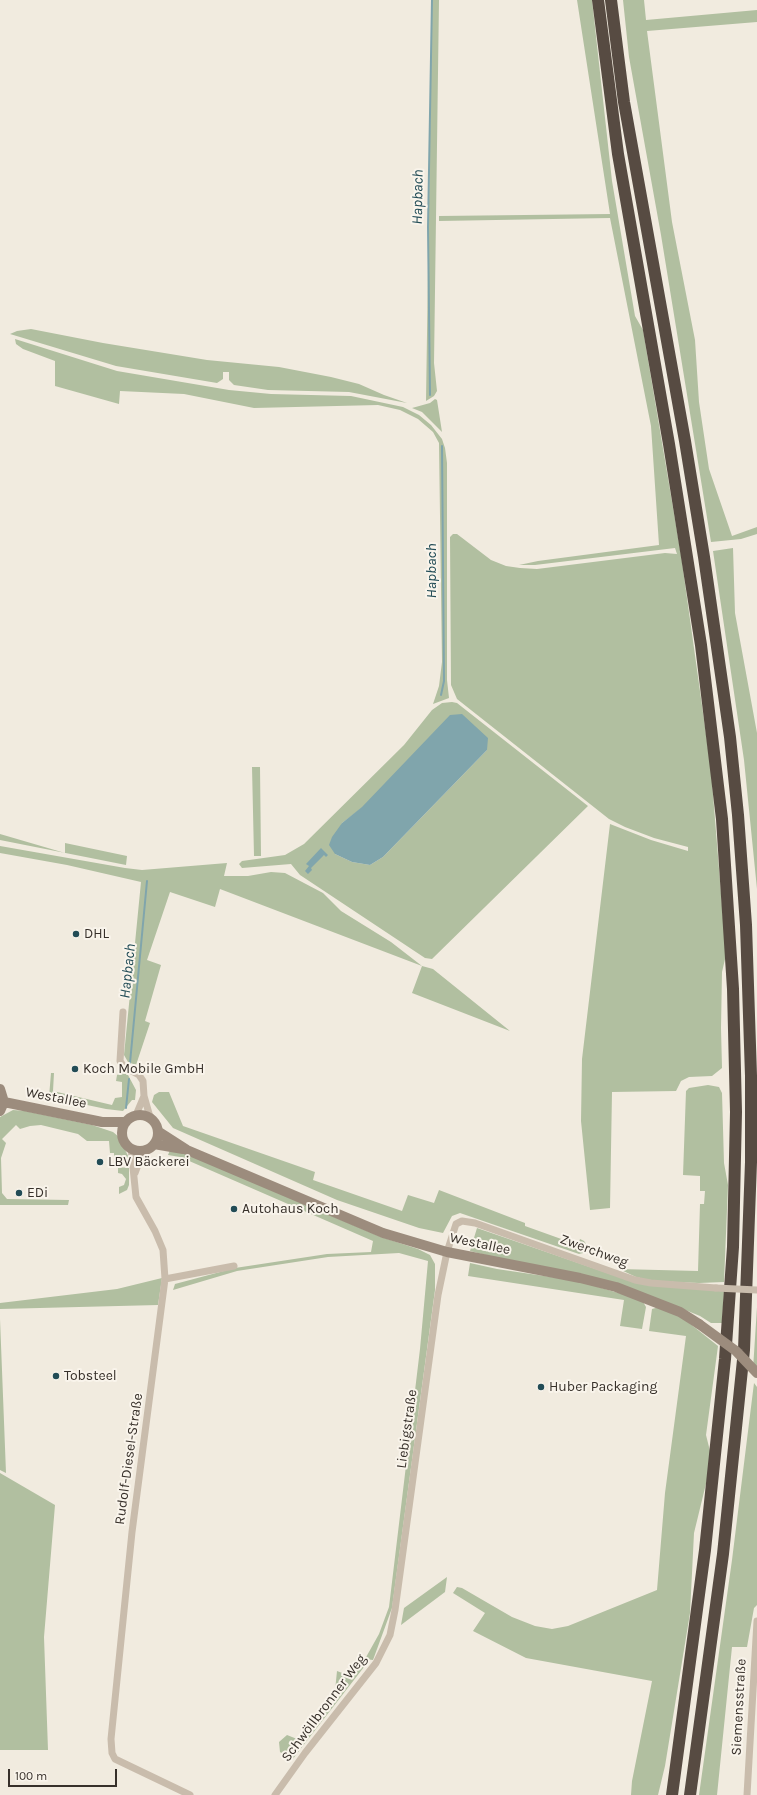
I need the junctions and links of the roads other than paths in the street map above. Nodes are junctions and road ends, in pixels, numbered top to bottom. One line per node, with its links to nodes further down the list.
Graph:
1 (598, 0): 31 (highway)
2 (611, 0): 3 (highway)
3 (748, 964): 4 (highway); 21 (highway)
4 (757, 977)
5 (123, 1012): 7 (street)
6 (0, 1089): 8 (main road)
7 (144, 1096): 9 (street); 10 (street)
8 (2, 1107): 11 (main road, Westallee)
9 (136, 1115): 10 (main road); 12 (main road)
10 (150, 1117): 13 (main road)
11 (102, 1122): 12 (main road, Westallee); 14 (main road, Westallee)
12 (126, 1122): 14 (main road)
13 (159, 1132): 15 (main road); 17 (main road, Westallee)
14 (122, 1134): 16 (main road)
15 (154, 1144): 17 (main road, Westallee); 18 (main road)
16 (131, 1148): 18 (main road); 19 (street, Rudolf-Diesel-Straße)
17 (187, 1150): 22 (main road, Westallee)
18 (143, 1151): 19 (street, Rudolf-Diesel-Straße)
19 (134, 1175): 24 (street, Rudolf-Diesel-Straße)
20 (757, 1204): 21 (highway)
21 (750, 1220): 32 (highway)
22 (447, 1252): 25 (street, Zwerchweg, bridge); 26 (main road, Westallee, bridge); 27 (street, Liebigstraße)
23 (234, 1266): 24 (street)
24 (165, 1279): 29 (street, Rudolf-Diesel-Straße)
25 (757, 1290)
26 (757, 1374)
27 (395, 1610): 30 (street, Schwöllbronner Weg)
28 (757, 1622): 33 (street, Siemensstraße)
29 (190, 1795)
30 (275, 1795)
31 (672, 1795)
32 (690, 1795)
33 (747, 1795)

